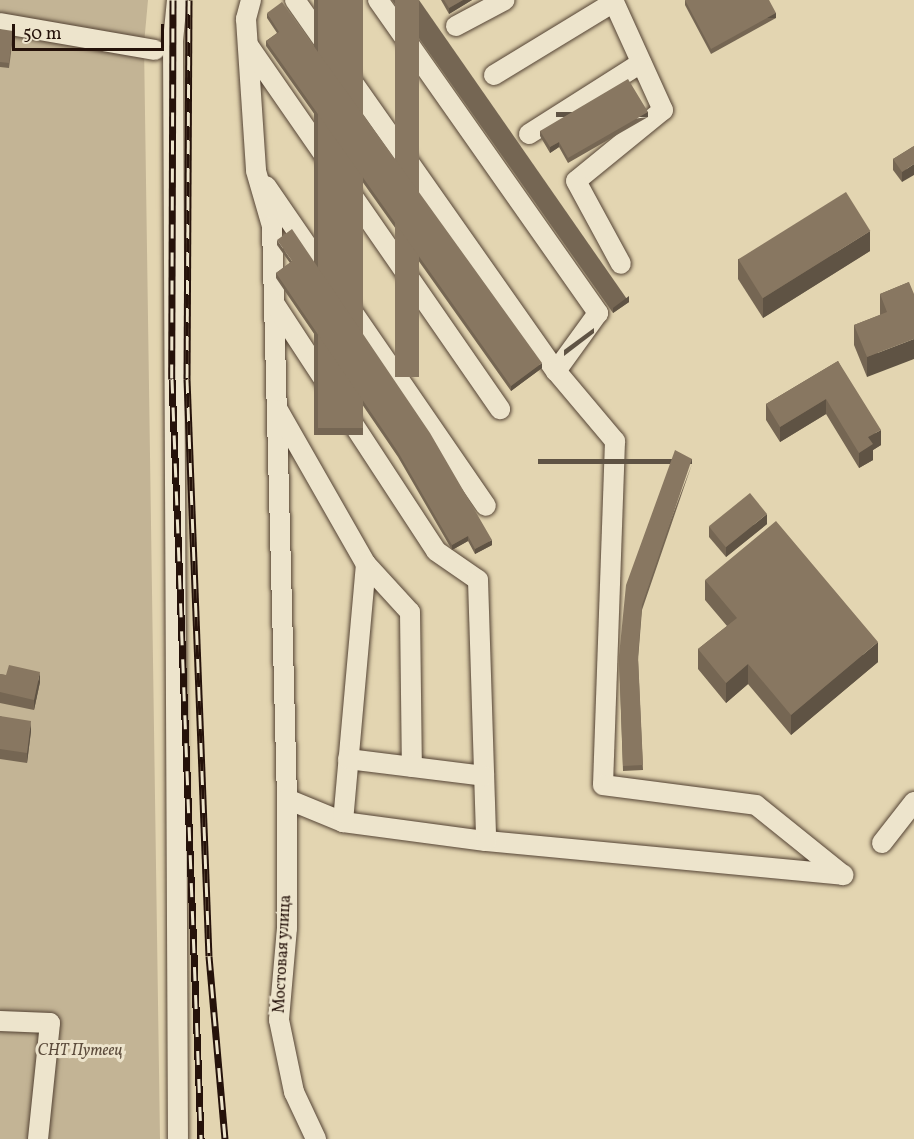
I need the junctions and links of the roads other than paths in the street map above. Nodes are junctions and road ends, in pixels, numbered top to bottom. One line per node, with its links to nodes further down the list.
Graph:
1 (177, 0): 32 (street)
2 (251, 0): 9 (street, Мостовая улица)
3 (295, 0): 17 (street)
4 (378, 0): 17 (street)
5 (505, 0): 8 (street)
6 (613, 1): 11 (street); 12 (street)
7 (0, 23): 10 (street)
8 (456, 26)
9 (248, 45): 14 (street, Мостовая улица); 19 (street)
10 (155, 50)
11 (641, 63): 13 (street); 15 (street)
12 (494, 75)
13 (529, 134)
14 (256, 171): 16 (street, Мостовая улица); 20 (street)
15 (621, 264)
16 (274, 303): 18 (street, Мостовая улица); 24 (street)
17 (556, 371): 28 (street)
18 (277, 408): 21 (street); 25 (street, Мостовая улица)
19 (500, 409)
20 (486, 506)
21 (366, 564): 22 (street); 23 (street)
22 (348, 759): 23 (street); 27 (street)
23 (412, 767): 24 (street)
24 (484, 776): 28 (street)
25 (287, 799): 27 (street); 33 (street, Мостовая улица)
26 (914, 802): 29 (street)
27 (343, 822): 28 (street)
28 (486, 841)
29 (882, 843)
30 (0, 1021): 31 (street)
31 (38, 1139)
32 (178, 1139)
33 (316, 1139)

